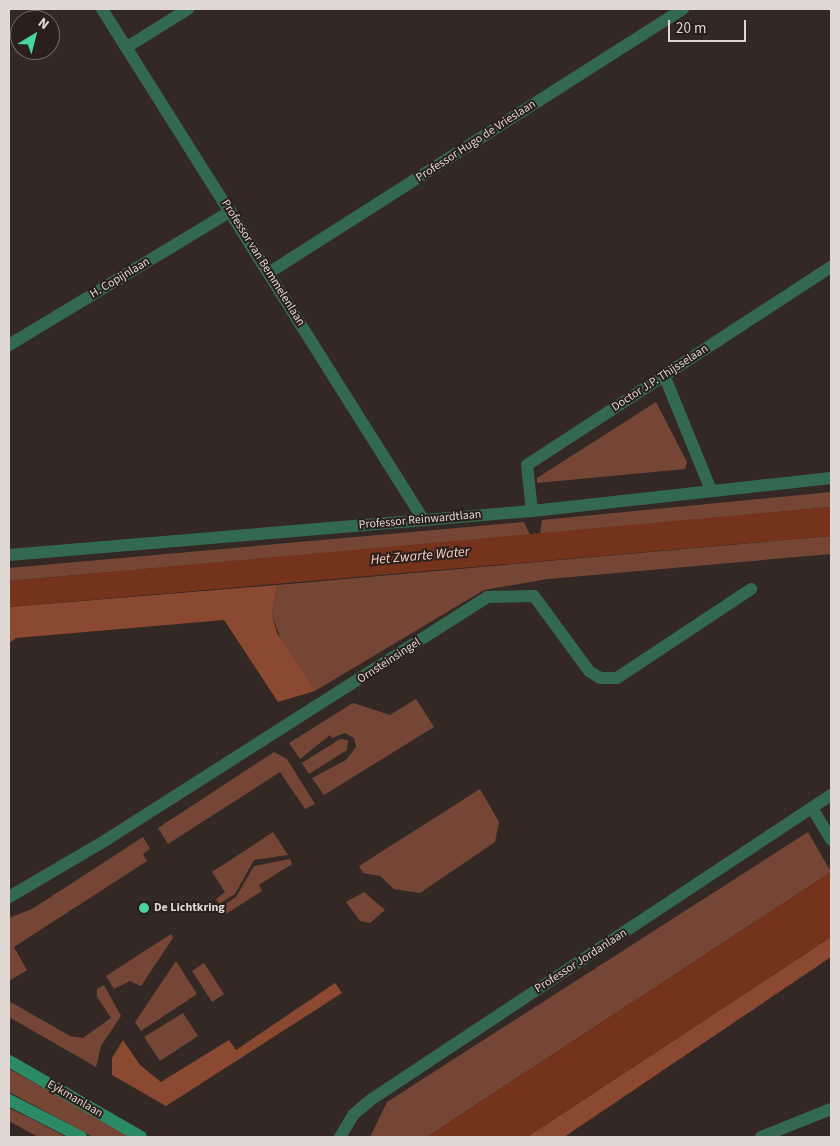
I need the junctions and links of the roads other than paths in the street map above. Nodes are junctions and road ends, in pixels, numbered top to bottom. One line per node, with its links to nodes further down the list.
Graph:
1 (102, 9): 4 (street, Professor van Bemmelenlaan)
2 (188, 9): 4 (street)
3 (683, 9): 7 (street, Professor Hugo de Vrieslaan)
4 (126, 47): 5 (street, Professor van Bemmelenlaan)
5 (231, 211): 7 (street, Professor van Bemmelenlaan); 8 (street, H. Copijnlaan)
6 (831, 267): 9 (street, Doctor J.P. Thijsselaan)
7 (270, 272): 13 (street, Professor van Bemmelenlaan)
8 (9, 345)
9 (664, 375): 11 (street); 12 (street, Doctor J.P. Thijsselaan)
10 (831, 478): 11 (street, Professor Reinwardtlaan)
11 (710, 490): 12 (street, Professor Reinwardtlaan)
12 (532, 511): 13 (street, Professor Reinwardtlaan)
13 (423, 519): 14 (street, Professor Reinwardtlaan)
14 (9, 555)
15 (751, 589): 19 (street, Ornsteinsingel)
16 (831, 795): 17 (street, Professor Jordanlaan)
17 (812, 808): 18 (street); 25 (street, Professor Jordanlaan)
18 (831, 840)
19 (9, 897)
20 (9, 1060): 24 (main road, Eykmanlaan)
21 (9, 1100): 23 (main road)
22 (831, 1109): 26 (street)
23 (81, 1137)
24 (142, 1137)
25 (340, 1137)
26 (761, 1137)

